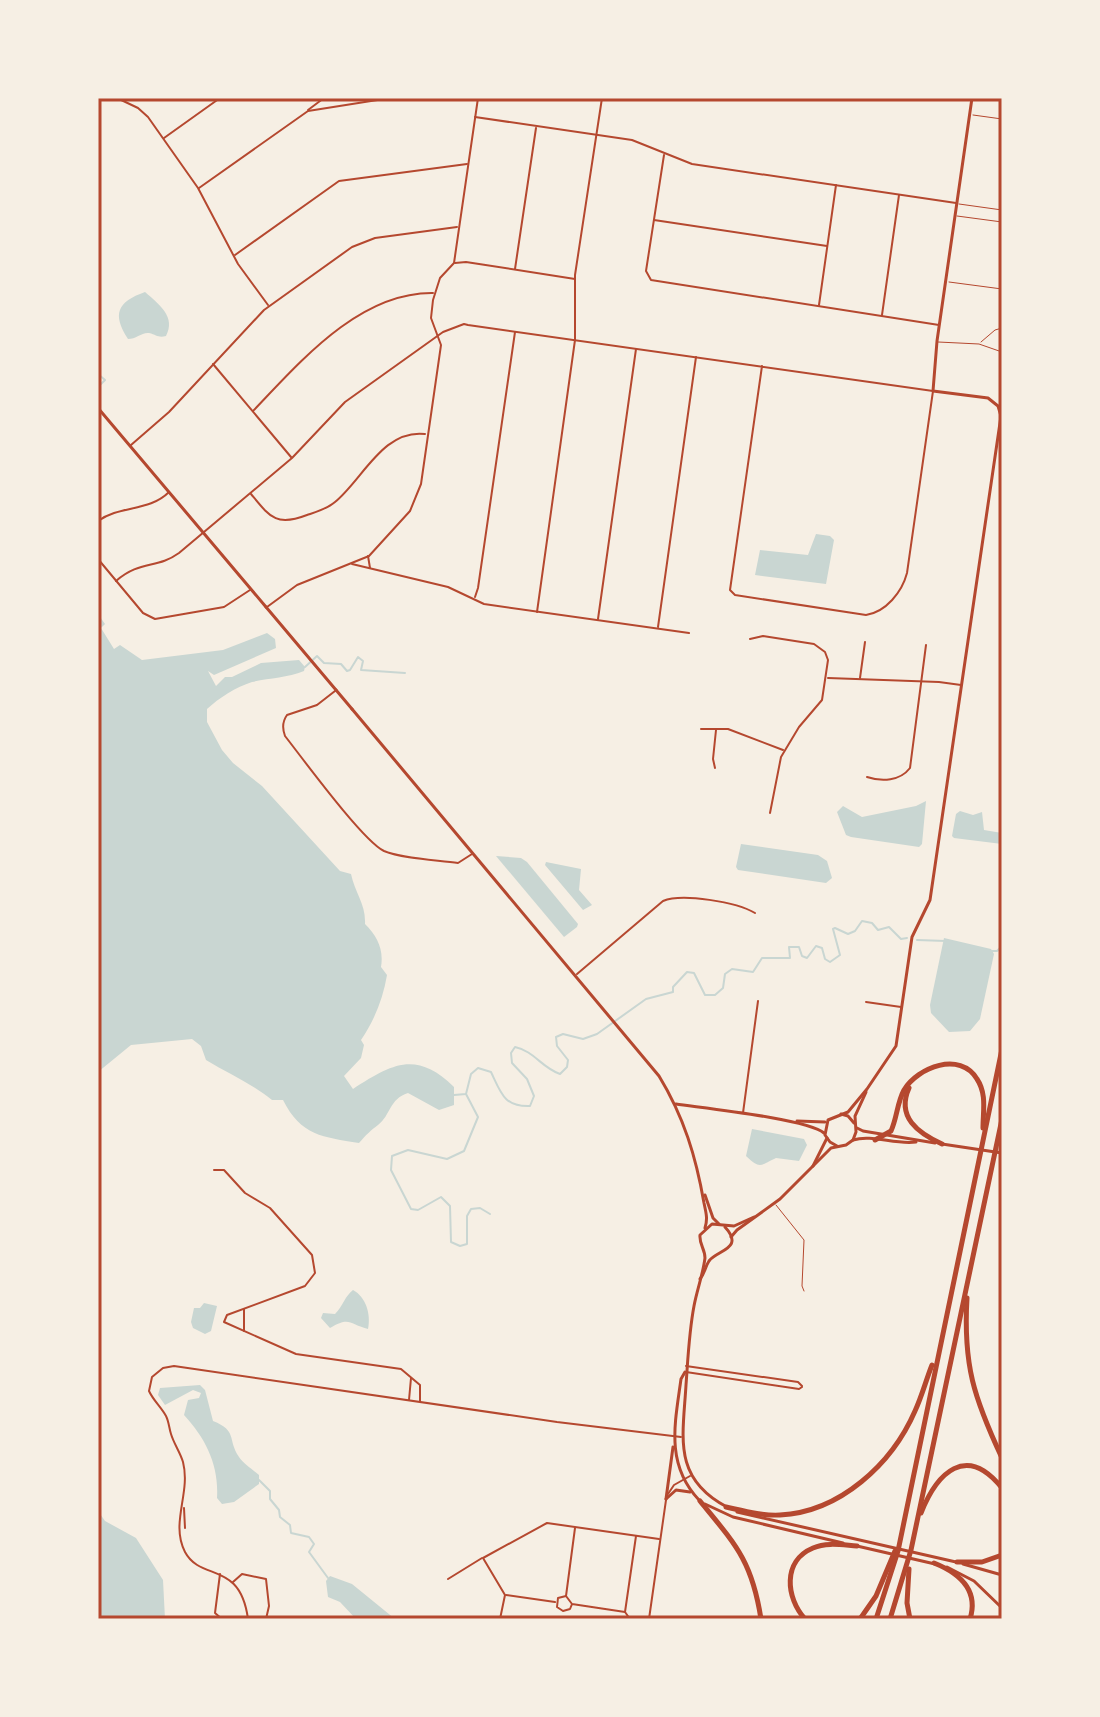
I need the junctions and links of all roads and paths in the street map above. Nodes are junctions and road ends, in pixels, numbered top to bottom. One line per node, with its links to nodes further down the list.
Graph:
1 (117, 98): 8 (street)
2 (220, 98): 17 (street)
3 (324, 98): 11 (street)
4 (390, 98): 10 (street)
5 (478, 98): 13 (street)
6 (602, 98): 16 (street)
7 (972, 98): 12 (street)
8 (128, 100): 17 (street)
9 (333, 100): 10 (street)
10 (335, 105): 11 (street)
11 (308, 111): 21 (street)
12 (970, 115): 14 (lane); 23 (street)
13 (475, 117): 15 (street); 19 (street)
14 (1002, 119)
15 (536, 126): 16 (street); 32 (street)
16 (597, 135): 18 (street); 33 (street)
17 (163, 138): 21 (street)
18 (664, 154): 20 (street); 26 (street)
19 (469, 164): 28 (street); 30 (street)
20 (836, 185): 22 (street); 29 (street)
21 (198, 188): 30 (street)
22 (899, 195): 23 (street); 39 (street)
23 (957, 203): 24 (lane); 25 (street)
24 (1002, 210)
25 (955, 216): 27 (lane); 34 (street)
26 (654, 220): 29 (street); 38 (street)
27 (1002, 222)
28 (459, 227): 31 (street); 37 (street)
29 (827, 246): 38 (street)
30 (234, 256): 37 (street)
31 (454, 263): 32 (street); 36 (street)
32 (515, 269): 33 (street)
33 (575, 279): 44 (street)
34 (946, 282): 35 (lane); 40 (street)
35 (1002, 289)
36 (434, 293): 43 (street); 54 (street)
37 (268, 306): 50 (street)
38 (819, 307): 39 (street)
39 (882, 316): 40 (street)
40 (939, 325): 45 (street)
41 (1002, 328): 46 (lane)
42 (515, 332): 43 (street); 44 (street); 68 (street)
43 (438, 335): 55 (street); 57 (street)
44 (575, 340): 47 (street); 70 (street)
45 (937, 341): 46 (lane); 52 (street)
46 (979, 344): 48 (lane)
47 (636, 349): 49 (street); 71 (street)
48 (1002, 352)
49 (696, 357): 51 (street); 72 (street)
50 (213, 364): 54 (street); 56 (street)
51 (762, 366): 52 (street); 52 (street)
52 (933, 391): 80 (street)
53 (98, 408): 56 (street)
54 (253, 411): 57 (street)
55 (428, 435): 59 (street); 62 (street)
56 (130, 446): 58 (street)
57 (292, 458): 59 (street)
58 (169, 492): 60 (street); 61 (street)
59 (250, 493): 61 (street)
60 (98, 521)
61 (203, 532): 66 (street); 67 (street)
62 (368, 556): 64 (street); 65 (street)
63 (98, 559): 66 (street)
64 (352, 564): 65 (street); 69 (street)
65 (370, 570): 68 (street)
66 (116, 581): 67 (street)
67 (251, 590): 69 (street)
68 (474, 598): 70 (street)
69 (266, 607): 81 (street)
70 (537, 612): 71 (street)
71 (597, 620): 72 (street)
72 (658, 629): 73 (street)
73 (689, 633)
74 (750, 639): 77 (street)
75 (865, 642): 78 (street)
76 (926, 645): 79 (street)
77 (827, 678): 78 (street); 84 (street)
78 (860, 679): 79 (street)
79 (923, 681): 80 (street); 86 (street)
80 (962, 685): 93 (street)
81 (336, 690): 88 (street); 88 (street)
82 (701, 729): 83 (street)
83 (716, 729): 84 (street); 85 (street)
84 (784, 750): 87 (street)
85 (715, 768)
86 (867, 777)
87 (770, 813)
88 (473, 853): 90 (street)
89 (755, 913): 90 (street)
90 (576, 975): 97 (street)
91 (758, 1001): 98 (street)
92 (866, 1002): 93 (street)
93 (902, 1007): 96 (street)
94 (1002, 1049): 108 (highway)
95 (914, 1079): 104 (highway); 108 (highway); 110 (highway)
96 (867, 1089): 99 (street); 103 (street)
97 (676, 1104): 98 (street); 115 (street)
98 (743, 1114): 102 (street)
99 (840, 1114): 101 (street); 103 (street)
100 (1002, 1119): 124 (highway)
101 (828, 1120): 102 (street); 105 (street)
102 (793, 1122): 105 (street)
103 (855, 1125): 104 (street); 106 (street)
104 (887, 1135): 107 (highway); 109 (street)
105 (826, 1136): 111 (street); 113 (street)
106 (853, 1140): 107 (street); 111 (street)
107 (875, 1140): 109 (street)
108 (983, 1140): 128 (highway)
109 (920, 1141): 110 (street)
110 (942, 1144): 112 (street)
111 (837, 1146): 113 (street)
112 (1002, 1153)
113 (813, 1166): 116 (street)
114 (214, 1170): 126 (street)
115 (704, 1191): 118 (street); 119 (street)
116 (775, 1203): 117 (street); 125 (lane)
117 (754, 1217): 118 (street); 120 (street)
118 (721, 1225): 119 (street); 120 (street)
119 (705, 1228): 121 (street)
120 (731, 1237): 122 (street)
121 (704, 1251): 122 (street); 123 (street)
122 (716, 1255): 123 (street)
123 (700, 1279): 129 (street)
124 (968, 1280): 136 (highway); 147 (highway)
125 (804, 1291)
126 (244, 1309): 127 (street); 127 (street)
127 (243, 1332): 130 (street)
128 (937, 1353): 144 (highway); 148 (highway)
129 (686, 1369): 129 (street); 133 (street); 134 (street)
130 (411, 1377): 131 (street); 132 (street)
131 (409, 1401): 132 (street); 143 (street)
132 (420, 1402): 133 (street)
133 (674, 1436): 134 (street); 135 (street)
134 (682, 1437): 137 (street)
135 (674, 1444): 138 (street); 141 (street)
136 (1002, 1458)
137 (691, 1476): 138 (street); 144 (street)
138 (683, 1479): 140 (street); 141 (street)
139 (1002, 1488): 147 (highway)
140 (692, 1493): 141 (street); 142 (street)
141 (666, 1499): 150 (street)
142 (700, 1501): 151 (street); 175 (highway)
143 (184, 1507): 146 (street); 157 (street)
144 (726, 1507): 155 (street)
145 (575, 1527): 149 (street); 154 (street); 162 (street)
146 (185, 1528)
147 (915, 1529): 152 (highway)
148 (901, 1535): 177 (highway); 178 (highway)
149 (636, 1536): 150 (street); 167 (street)
150 (659, 1539): 174 (street)
151 (857, 1546): 156 (street); 176 (highway)
152 (911, 1550): 179 (highway); 180 (highway)
153 (1002, 1555): 155 (highway)
154 (483, 1558): 159 (street); 161 (street)
155 (957, 1562): 158 (street)
156 (934, 1563): 165 (street); 181 (highway)
157 (220, 1573): 160 (street); 168 (street)
158 (1002, 1575)
159 (448, 1579)
160 (233, 1582): 169 (street); 170 (street)
161 (505, 1595): 163 (street); 171 (street)
162 (566, 1596): 163 (street); 164 (street)
163 (556, 1602): 166 (street)
164 (572, 1604): 166 (street); 167 (street)
165 (1002, 1608)
166 (563, 1611): 172 (street)
167 (625, 1612): 173 (street)
168 (222, 1619)
169 (248, 1619)
170 (266, 1619)
171 (500, 1619)
172 (562, 1619)
173 (630, 1619)
174 (649, 1619)
175 (761, 1619)
176 (805, 1619)
177 (860, 1619)
178 (876, 1619)
179 (890, 1619)
180 (910, 1619)
181 (970, 1619)

